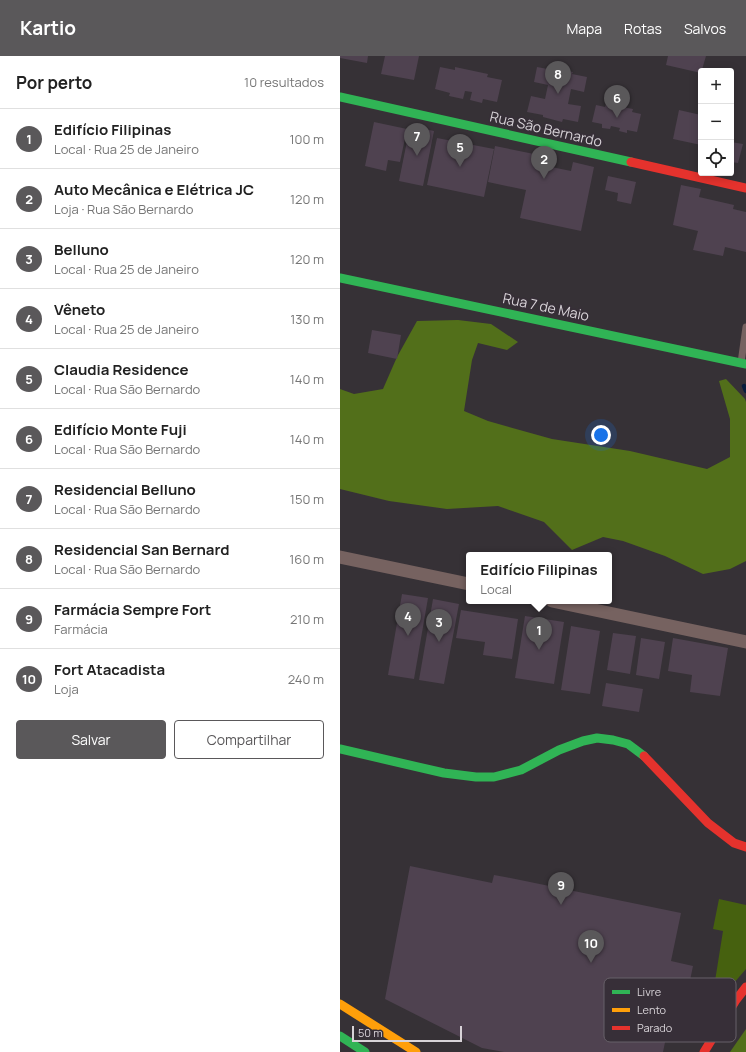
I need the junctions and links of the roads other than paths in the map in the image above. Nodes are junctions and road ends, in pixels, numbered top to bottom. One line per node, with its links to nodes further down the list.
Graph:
1 (340, 96): 2 (street, Rua São Bernardo)
2 (746, 188)
3 (340, 278): 5 (street, Rua 7 de Maio)
4 (746, 327): 5 (lane)
5 (744, 364)
6 (340, 557): 7 (street)
7 (466, 583)
8 (566, 604): 9 (street)
9 (746, 642)
10 (340, 749): 11 (street)
11 (746, 847)
12 (746, 987): 13 (street)
13 (736, 1000)
14 (340, 1004): 18 (street)
15 (340, 1036): 17 (street)
16 (710, 1042): 19 (street)
17 (365, 1052)
18 (416, 1052)
19 (704, 1052)

